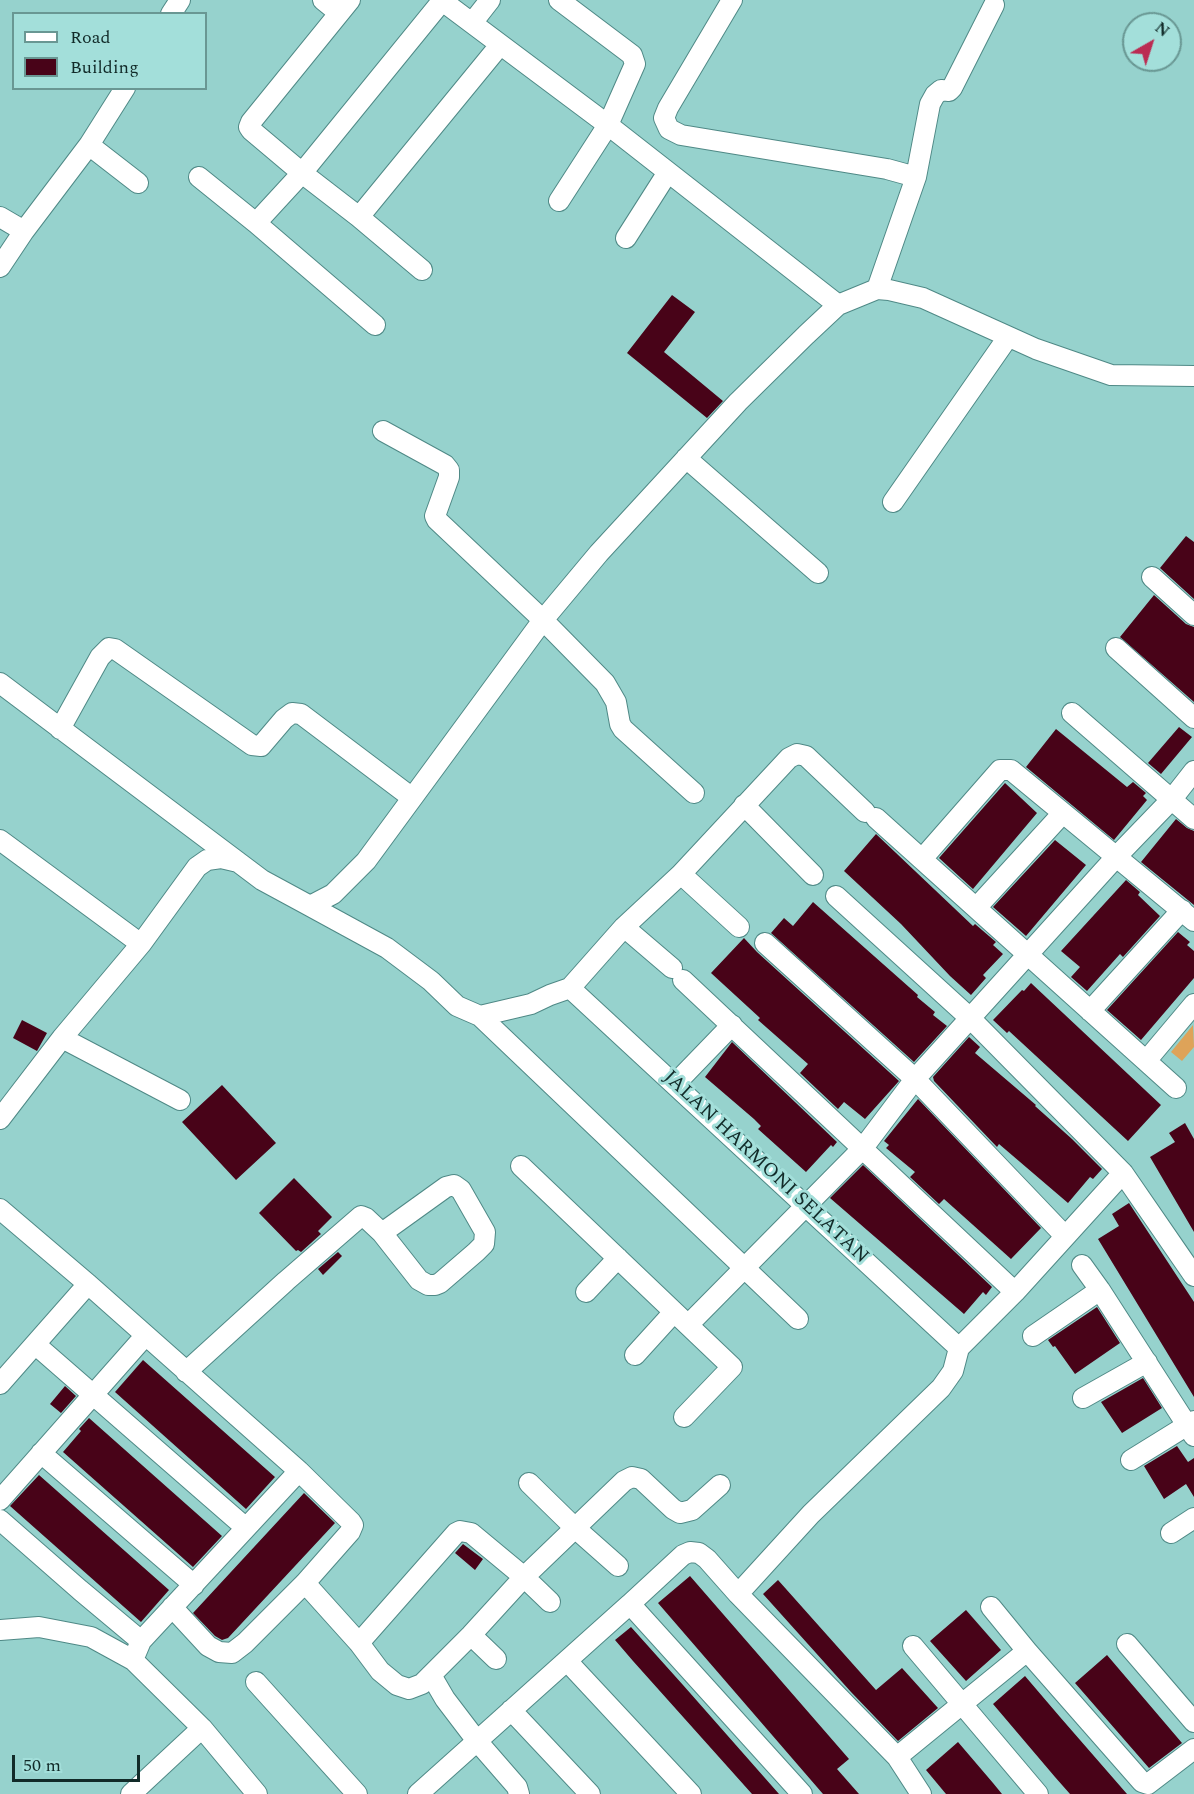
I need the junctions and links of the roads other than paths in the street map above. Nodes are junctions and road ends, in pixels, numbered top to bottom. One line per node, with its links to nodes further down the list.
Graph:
1 (323, 0): 7 (street)
2 (442, 0): 8 (street); 14 (street)
3 (490, 0): 8 (street)
4 (559, 0): 11 (street)
5 (732, 0): 16 (street)
6 (991, 2): 16 (street)
7 (345, 7): 14 (street)
8 (472, 23): 9 (street)
9 (500, 45): 11 (street); 20 (street)
10 (124, 90): 12 (street)
11 (608, 125): 13 (street); 18 (street)
12 (89, 145): 17 (street); 22 (street)
13 (668, 172): 23 (street); 27 (street)
14 (302, 173): 20 (street); 21 (street)
15 (199, 177): 21 (street)
16 (916, 177): 26 (street)
17 (138, 183)
18 (559, 201)
19 (0, 217): 22 (street)
20 (359, 217): 25 (street)
21 (256, 223): 28 (street)
22 (24, 231): 24 (street)
23 (626, 238)
24 (0, 267)
25 (422, 270)
26 (877, 289): 27 (street); 29 (street)
27 (838, 305): 32 (street)
28 (375, 325)
29 (1008, 337): 30 (street); 33 (street)
30 (1194, 376)
31 (383, 431): 37 (street)
32 (686, 458): 34 (street); 37 (street)
33 (893, 502)
34 (818, 573)
35 (1152, 578): 36 (street)
36 (1194, 615)
37 (543, 621): 44 (street); 45 (street)
38 (1116, 648): 41 (street)
39 (3, 692): 42 (street)
40 (1072, 713): 46 (street)
41 (1194, 718)
42 (60, 729): 45 (street); 53 (street)
43 (1194, 771): 46 (street)
44 (694, 793)
45 (411, 797): 57 (street)
46 (1172, 800): 49 (street); 51 (street)
47 (744, 805): 52 (street); 54 (street); 55 (street)
48 (1062, 814): 51 (street); 52 (street); 58 (street)
49 (1194, 819)
50 (0, 840): 63 (street)
51 (1116, 857): 59 (street); 64 (street)
52 (922, 859): 58 (street)
53 (241, 863): 57 (street); 63 (street)
54 (681, 873): 60 (street); 61 (street)
55 (813, 875)
56 (836, 896): 69 (street)
57 (310, 906): 68 (street)
58 (976, 908): 64 (street)
59 (1188, 916): 67 (street)
60 (624, 927): 65 (street); 70 (street)
61 (739, 927)
62 (765, 943): 73 (street)
63 (141, 944): 71 (street)
64 (1028, 955): 67 (street); 69 (street)
65 (570, 988): 68 (street); 74 (street, JALAN HARMONI SELATAN)
66 (1194, 1004): 72 (street)
67 (1090, 1011): 72 (street)
68 (480, 1016): 87 (street)
69 (970, 1018): 73 (street); 80 (street)
70 (732, 1025): 74 (street); 78 (street)
71 (62, 1038): 76 (street); 77 (street)
72 (1146, 1061): 75 (street)
73 (915, 1079): 78 (street); 84 (street)
74 (675, 1084): 81 (street, JALAN HARMONI SELATAN)
75 (1176, 1088)
76 (180, 1100)
77 (4, 1106)
78 (863, 1148): 81 (street); 92 (street)
79 (521, 1166): 85 (street)
80 (1123, 1173): 84 (street); 88 (street)
81 (804, 1207): 87 (street); 98 (street, JALAN HARMONI SELATAN)
82 (0, 1209): 89 (street)
83 (382, 1233): 83 (street); 101 (street)
84 (1065, 1236): 92 (street)
85 (618, 1258): 91 (street); 93 (street)
86 (1082, 1265): 90 (street)
87 (746, 1267): 93 (street); 94 (street)
88 (1194, 1276)
89 (88, 1284): 95 (street); 97 (street)
90 (1100, 1290): 96 (street); 100 (street)
91 (586, 1292)
92 (1015, 1292): 98 (street)
93 (681, 1319): 99 (street); 105 (street)
94 (798, 1319)
95 (145, 1336): 101 (street); 103 (street)
96 (1033, 1336)
97 (36, 1345): 102 (street); 103 (street)
98 (959, 1348): 122 (street)
99 (635, 1355)
100 (1147, 1362): 104 (street); 106 (street)
101 (186, 1372): 109 (street)
102 (0, 1384)
103 (93, 1394): 107 (street); 115 (street)
104 (1083, 1398)
105 (684, 1417)
106 (1192, 1428): 108 (street)
107 (41, 1453): 112 (street); 121 (street)
108 (1131, 1460)
109 (299, 1470): 115 (street); 120 (street)
110 (530, 1483): 116 (street)
111 (720, 1485): 116 (street)
112 (0, 1500)
113 (1194, 1518): 117 (street)
114 (0, 1520): 129 (street)
115 (246, 1528): 121 (street)
116 (575, 1528): 118 (street); 119 (street)
117 (1171, 1533)
118 (618, 1566)
119 (524, 1577): 123 (street); 128 (street); 130 (street)
120 (305, 1583): 125 (street); 130 (street)
121 (194, 1585): 125 (street)
122 (738, 1594): 124 (street); 145 (street)
123 (549, 1602)
124 (630, 1604): 136 (street); 153 (street)
125 (172, 1607): 129 (street)
126 (991, 1607): 133 (street)
127 (0, 1630): 134 (street)
128 (471, 1635): 135 (street); 137 (street)
129 (141, 1641): 134 (street)
130 (359, 1644): 137 (street)
131 (1127, 1644): 141 (street)
132 (914, 1646): 139 (street)
133 (1027, 1651): 139 (street); 144 (street)
134 (133, 1659): 142 (street)
135 (496, 1659)
136 (567, 1660): 140 (street); 152 (street)
137 (431, 1675): 143 (street)
138 (256, 1682): 148 (street)
139 (962, 1705): 145 (street); 155 (street)
140 (511, 1710): 143 (street); 151 (street)
141 (1194, 1722)
142 (202, 1728): 146 (street); 147 (street)
143 (477, 1741): 149 (street); 150 (street)
144 (1194, 1749)
145 (897, 1757): 154 (street)
146 (131, 1794)
147 (257, 1794)
148 (357, 1794)
149 (418, 1794)
150 (519, 1794)
151 (590, 1794)
152 (691, 1794)
153 (802, 1794)
154 (921, 1794)
155 (1038, 1794)

